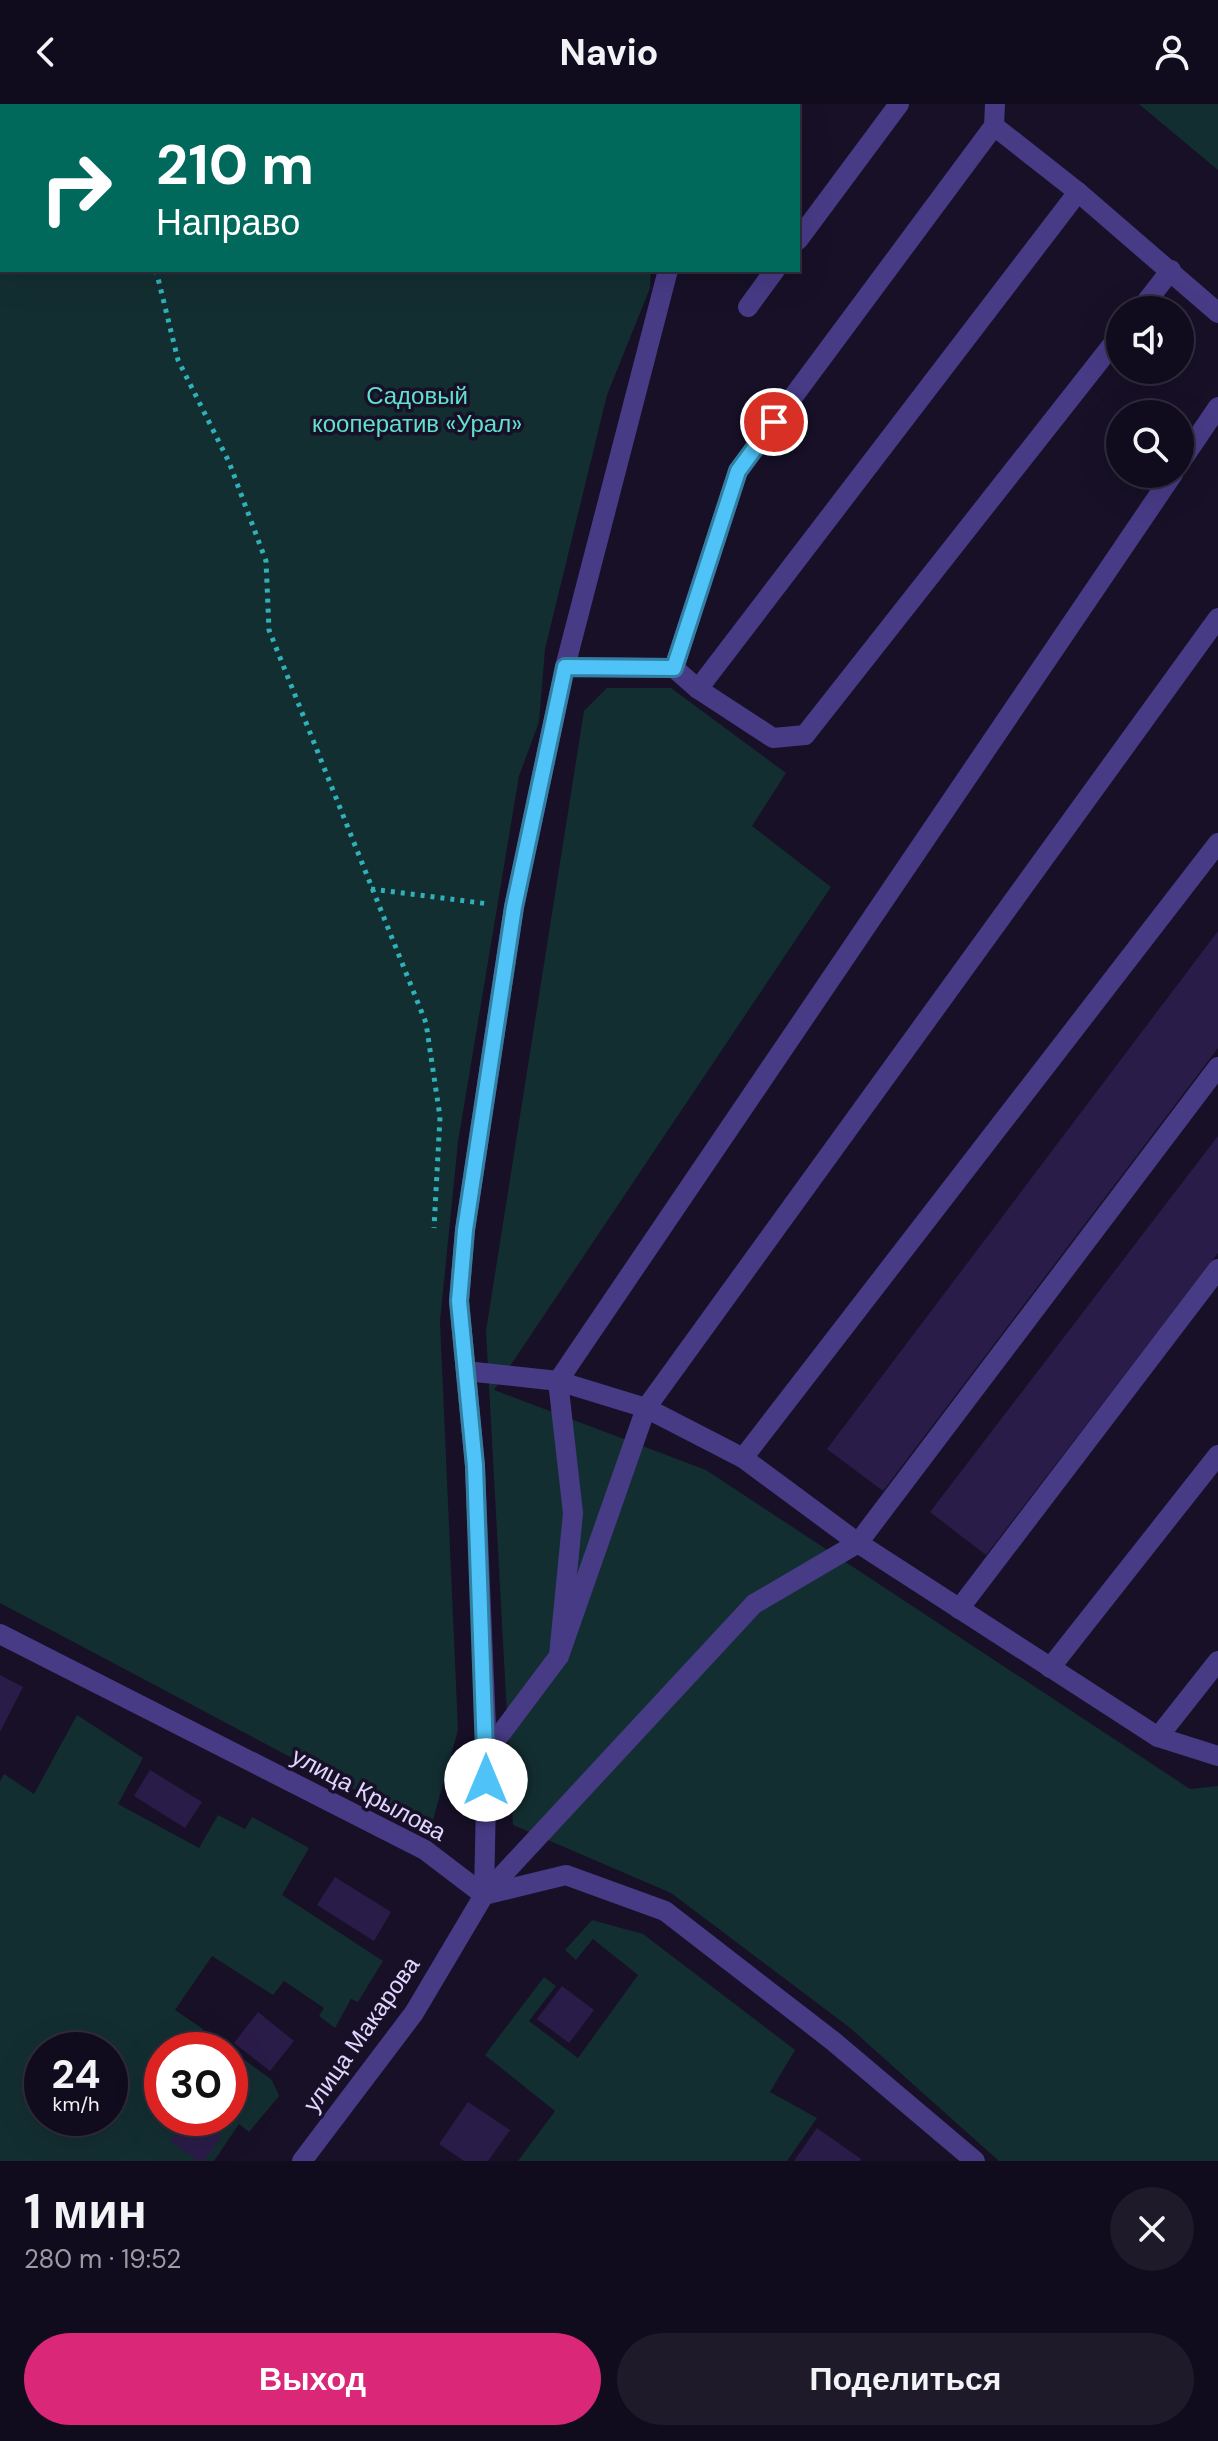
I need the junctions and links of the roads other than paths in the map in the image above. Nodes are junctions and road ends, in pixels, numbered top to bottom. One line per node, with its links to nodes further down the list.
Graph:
1 (899, 104): 5 (street)
2 (995, 104): 3 (street)
3 (994, 126): 4 (street); 18 (street)
4 (1078, 192): 6 (street); 19 (street)
5 (800, 237)
6 (1171, 270): 9 (street); 11 (street)
7 (667, 272): 17 (street)
8 (774, 272): 10 (street)
9 (1151, 296)
10 (748, 307)
11 (1218, 313)
12 (1106, 353): 19 (street)
13 (1218, 407): 14 (street)
14 (1194, 442)
15 (1164, 488): 24 (street)
16 (1218, 618): 25 (street)
17 (565, 667): 18 (street); 23 (street)
18 (674, 668): 19 (street)
19 (698, 689)
20 (1218, 843): 27 (street)
21 (1218, 1067): 28 (street)
22 (1218, 1269): 29 (street)
23 (466, 1371): 24 (street); 35 (street)
24 (558, 1381): 25 (street); 31 (street)
25 (646, 1408): 27 (street); 31 (street)
26 (1218, 1455): 33 (street)
27 (743, 1458): 28 (street)
28 (858, 1543): 29 (street); 37 (street, улица Макарова)
29 (959, 1609): 33 (street)
30 (0, 1634): 37 (street, улица Крылова)
31 (559, 1656): 35 (street)
32 (1218, 1661): 34 (street)
33 (1050, 1668): 34 (street)
34 (1158, 1737): 36 (street)
35 (487, 1752): 37 (street)
36 (1218, 1756)
37 (484, 1895): 38 (street, улица Макарова); 39 (street)
38 (302, 2161)
39 (975, 2161)

